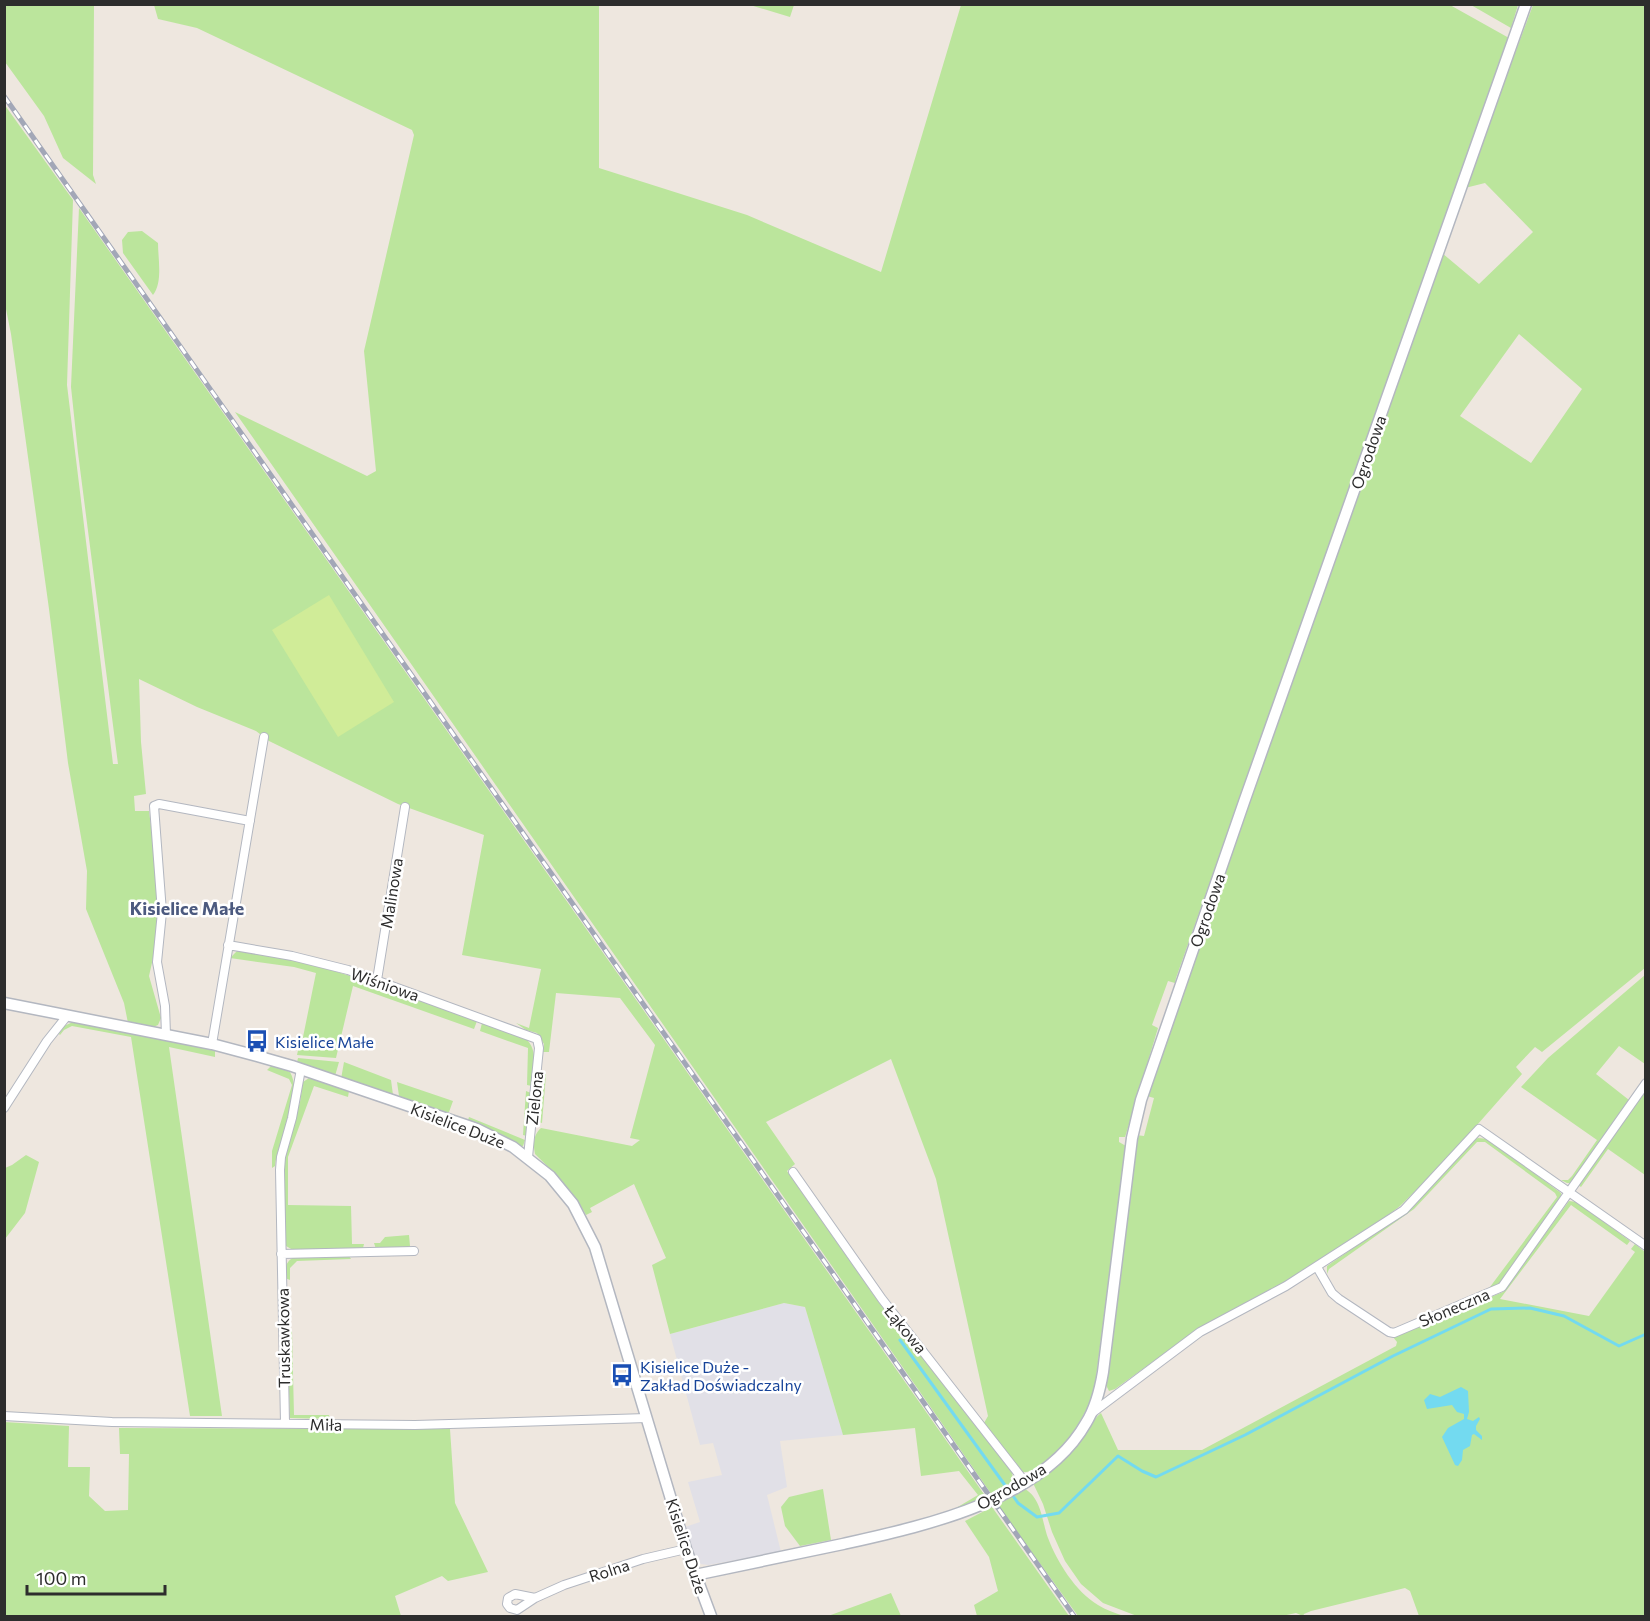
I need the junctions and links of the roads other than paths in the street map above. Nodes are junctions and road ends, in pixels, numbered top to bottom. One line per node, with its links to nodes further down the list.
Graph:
1 (1526, 4): 22 (street, Ogrodowa)
2 (264, 736): 4 (street)
3 (405, 807): 6 (street, Malinowa)
4 (250, 821): 5 (street); 9 (street)
5 (228, 945): 6 (street, Wiśniowa); 11 (street)
6 (377, 980): 10 (street, Wiśniowa)
7 (4, 1003): 8 (street, Kisielice Duże)
8 (67, 1016): 9 (street, Kisielice Duże); 14 (street)
9 (166, 1035): 11 (street, Kisielice Duże)
10 (537, 1040): 15 (street, Zielona)
11 (212, 1044): 12 (street, Kisielice Duże)
12 (301, 1069): 15 (street, Kisielice Duże); 20 (street, Truskawkowa)
13 (1646, 1083): 17 (street, Słoneczna)
14 (4, 1108)
15 (528, 1157): 24 (street, Kisielice Duże)
16 (793, 1172): 26 (street, Łąkowa)
17 (1570, 1192): 18 (street); 21 (street); 21 (street, Słoneczna)
18 (1646, 1246)
19 (414, 1251): 20 (street)
20 (281, 1254): 25 (street, Truskawkowa)
21 (1317, 1267): 22 (street)
22 (1092, 1413): 26 (street, Ogrodowa)
23 (4, 1416): 25 (street, Miła)
24 (647, 1418): 25 (street, Miła); 27 (street, Kisielice Duże)
25 (285, 1423)
26 (1025, 1482): 28 (street, Ogrodowa)
27 (686, 1549): 28 (street, Kisielice Duże); 29 (street, Rolna)
28 (695, 1575): 30 (street, Kisielice Duże)
29 (535, 1598)
30 (711, 1617)

